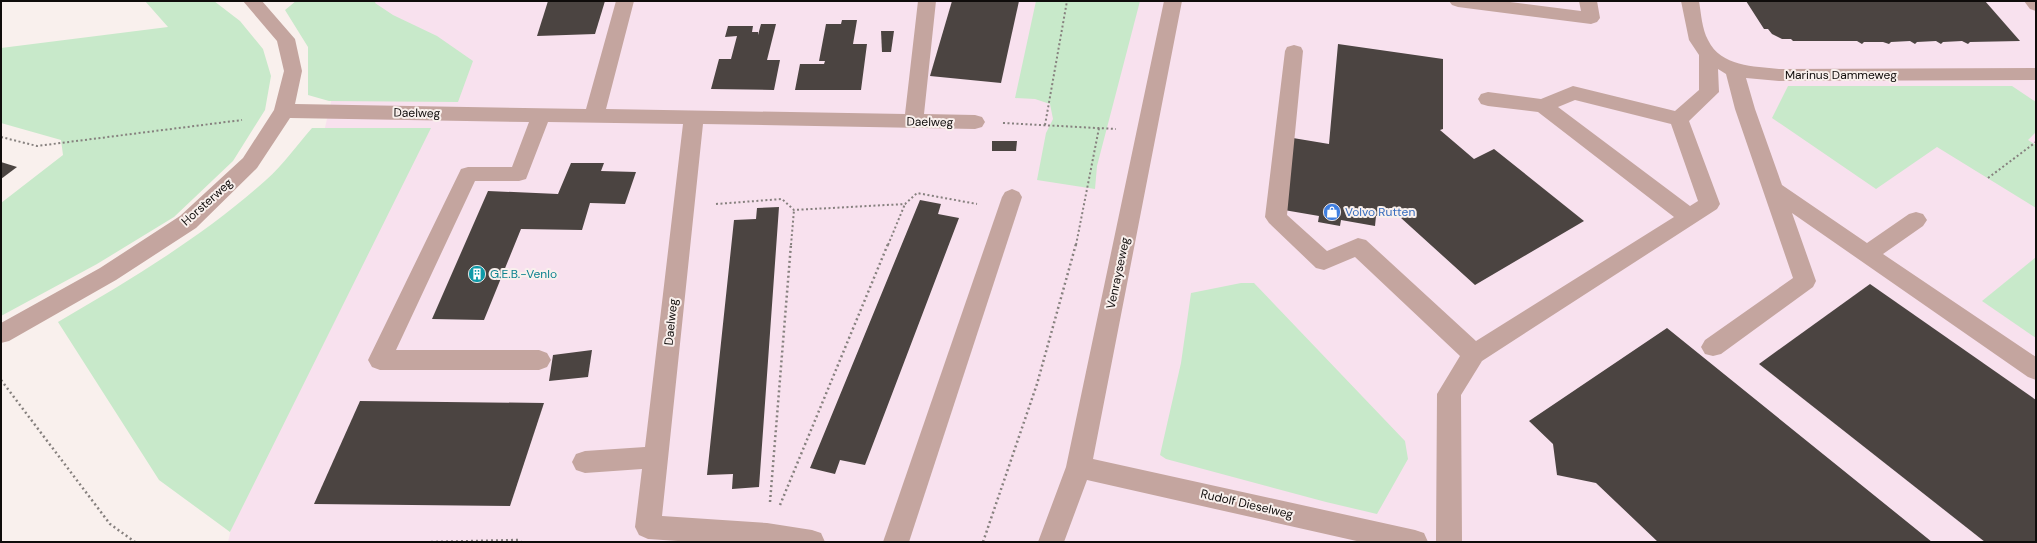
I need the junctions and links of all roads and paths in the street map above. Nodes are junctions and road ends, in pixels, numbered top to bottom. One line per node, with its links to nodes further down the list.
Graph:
1 (254, 1): 17 (street, Horsterweg)
2 (625, 1): 19 (street)
3 (927, 1): 22 (street)
4 (1067, 1): 24 (path)
5 (1173, 1): 26 (street, Venrayseweg)
6 (1458, 1): 7 (street)
7 (1588, 1)
8 (1690, 1): 12 (street, Marinus Dammeweg)
9 (2033, 1): 10 (street)
10 (2036, 5)
11 (1294, 51): 40 (street)
12 (1708, 55): 13 (street, Marinus Dammeweg); 21 (street)
13 (1735, 71): 14 (street, Marinus Dammeweg); 30 (street)
14 (2034, 76)
15 (1488, 99): 16 (street)
16 (1543, 106): 21 (street); 35 (street)
17 (284, 111): 18 (street, Daelweg); 27 (path); 38 (street, Horsterweg)
18 (541, 115): 19 (street, Daelweg); 41 (street)
19 (594, 116): 20 (street, Daelweg)
20 (694, 118): 22 (street, Daelweg); 31 (street, Daelweg)
21 (1679, 120): 35 (street)
22 (914, 121): 23 (street, Daelweg)
23 (975, 122): 24 (path)
24 (1045, 125): 25 (path)
25 (1099, 128): 26 (path); 54 (path)
26 (1148, 131): 46 (street, Venrayseweg)
27 (1, 137)
28 (2036, 142): 29 (path)
29 (1988, 178)
30 (1774, 190): 37 (street); 39 (street)
31 (685, 198): 34 (path); 44 (street, Daelweg)
32 (1010, 203): 33 (path); 53 (street)
33 (906, 204): 34 (path); 47 (path)
34 (794, 210): 47 (path)
35 (1688, 216): 40 (street)
36 (1916, 220): 37 (street)
37 (1867, 254): 42 (street)
38 (1, 334)
39 (1713, 347)
40 (1474, 354): 57 (street)
41 (539, 360)
42 (2036, 370)
43 (1, 380): 50 (path)
44 (656, 457): 45 (street); 47 (street, Daelweg)
45 (585, 462)
46 (1079, 467): 48 (street, Rudolf Dieselweg); 55 (street, Venrayseweg)
47 (767, 534): 52 (street)
48 (1346, 534): 56 (street, Rudolf Dieselweg)
49 (519, 541): 51 (path)
50 (135, 542)
51 (431, 542)
52 (812, 542)
53 (896, 542)
54 (983, 542)
55 (1051, 542)
56 (1416, 542)
57 (1449, 542)

